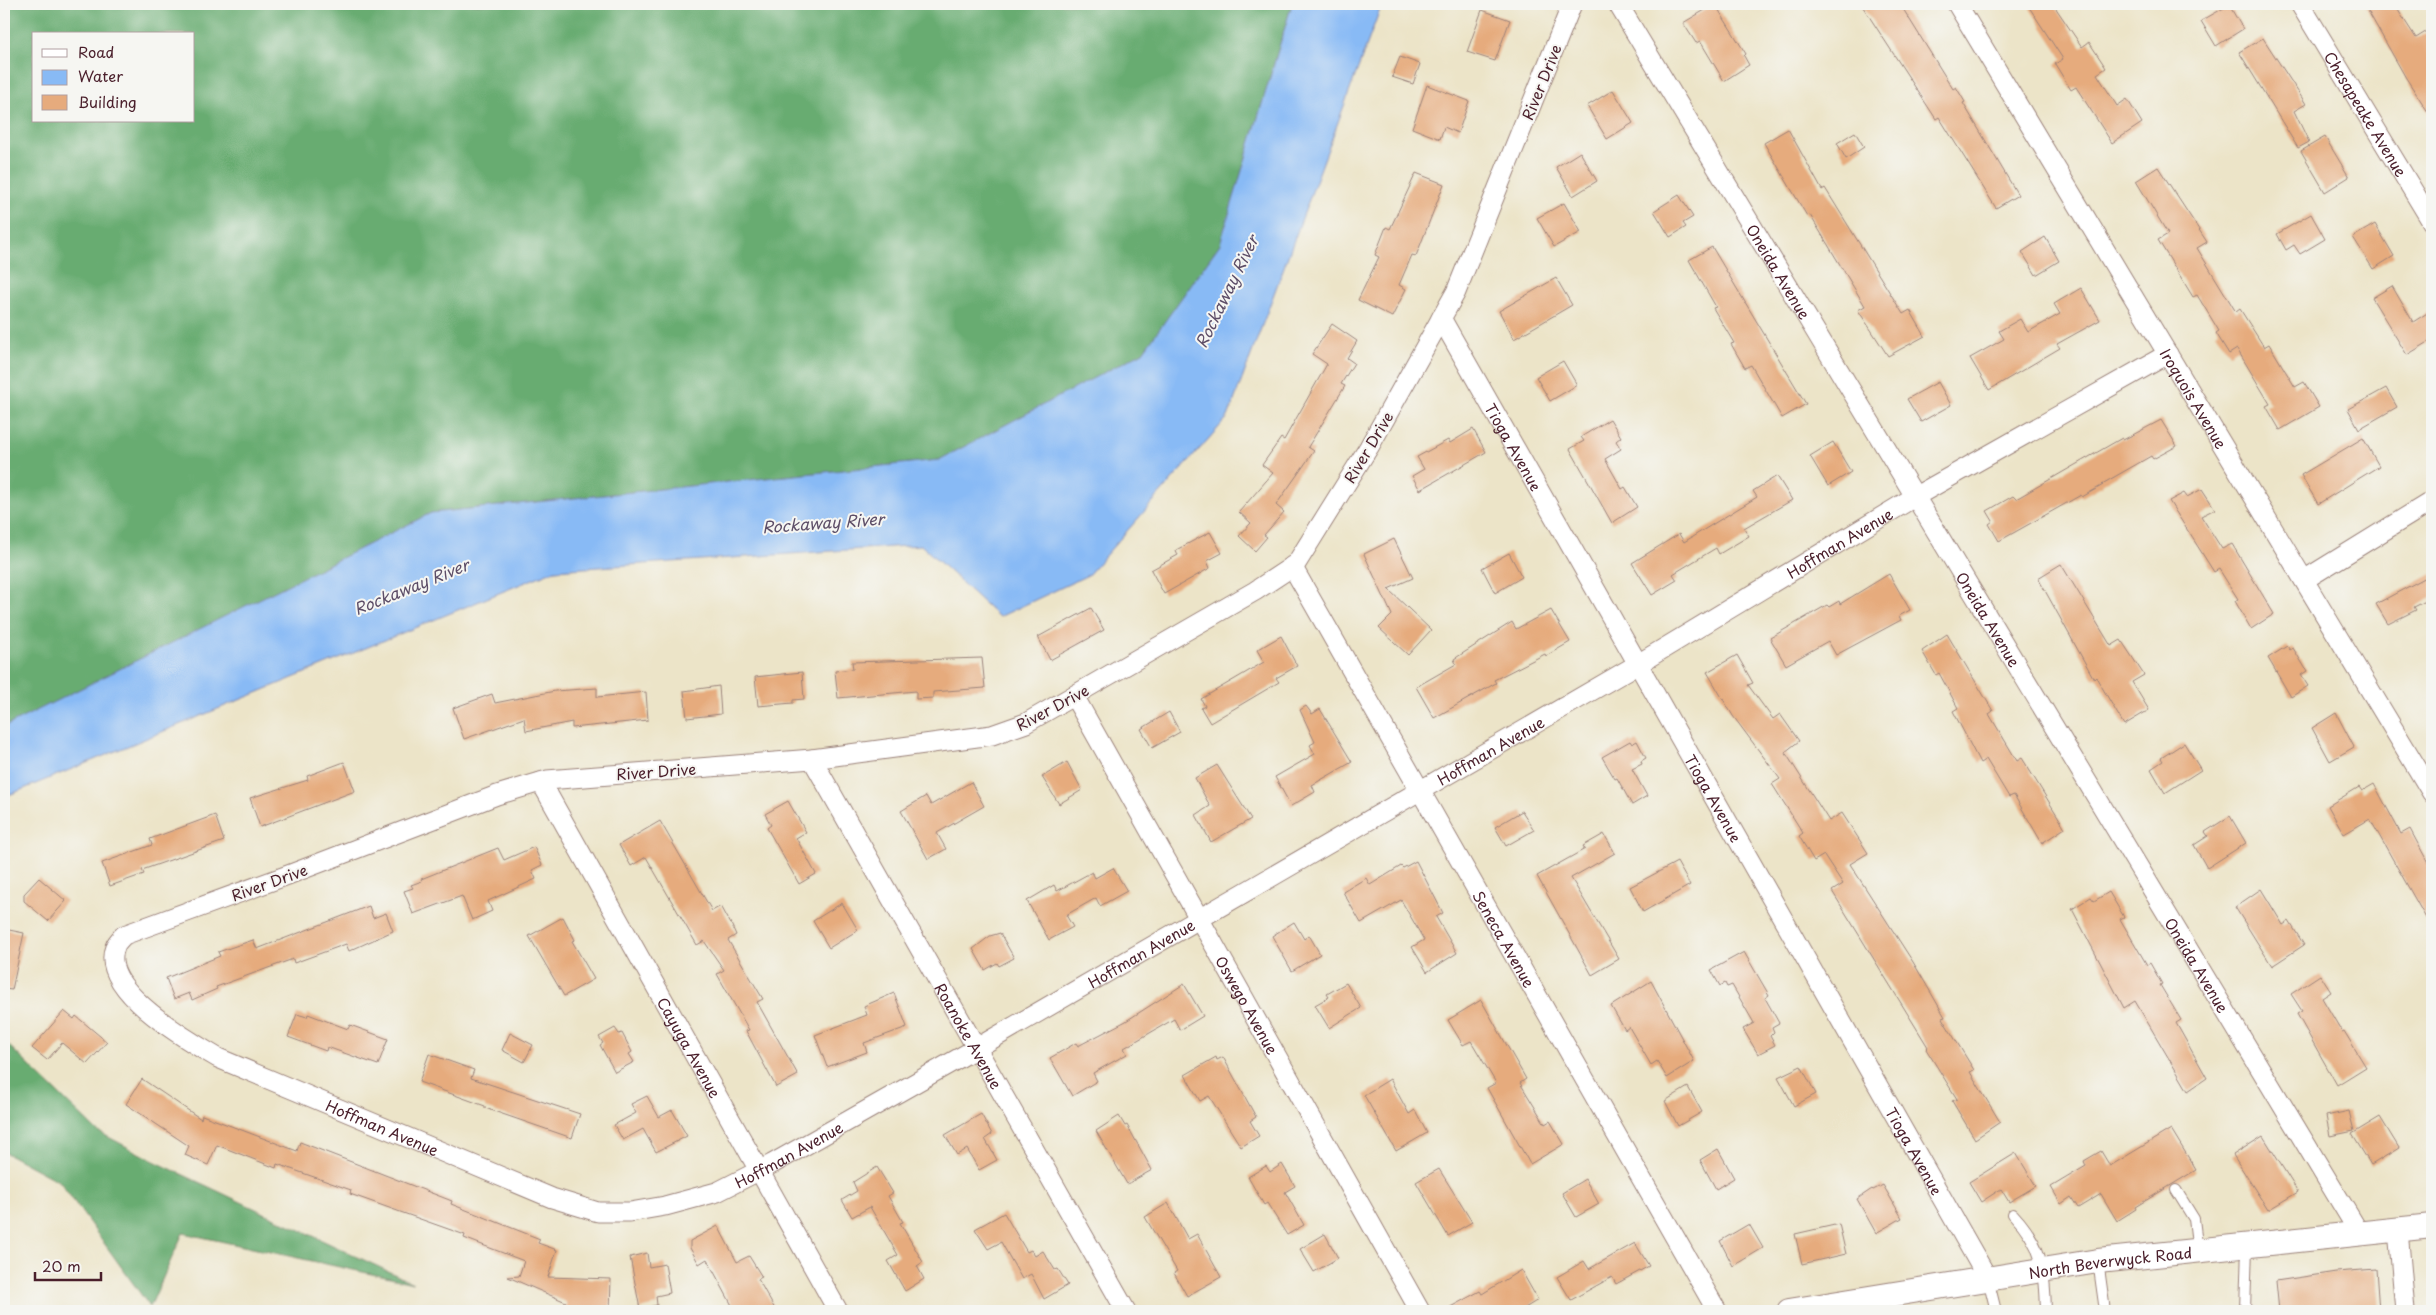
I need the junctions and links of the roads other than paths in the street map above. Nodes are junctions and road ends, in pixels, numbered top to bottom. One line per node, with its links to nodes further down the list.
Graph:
1 (1572, 4): 6 (street, River Drive)
2 (1618, 4): 8 (street, Oneida Avenue)
3 (1957, 4): 7 (street, Iroquois Avenue)
4 (2300, 4): 5 (street, Chesapeake Avenue)
5 (2432, 222)
6 (1441, 318): 10 (street, River Drive); 12 (street, Tioga Avenue)
7 (2168, 354): 8 (street, Hoffman Avenue); 11 (street, Iroquois Avenue)
8 (1916, 496): 12 (street, Hoffman Avenue); 26 (street, Oneida Avenue)
9 (2432, 502): 11 (street)
10 (1292, 566): 13 (street, River Drive); 16 (street, Seneca Avenue)
11 (2304, 580): 17 (street, Iroquois Avenue)
12 (1638, 664): 16 (street, Hoffman Avenue); 31 (street, Tioga Avenue)
13 (1074, 696): 14 (street, River Drive); 18 (street, Oswego Avenue)
14 (812, 759): 15 (street, River Drive); 20 (street, Roanoke Avenue)
15 (541, 782): 19 (street, River Drive); 21 (street, Cayuga Avenue)
16 (1420, 790): 18 (street, Hoffman Avenue); 36 (street, Seneca Avenue)
17 (2432, 793)
18 (1199, 918): 20 (street, Hoffman Avenue); 35 (street, Oswego Avenue)
19 (121, 938): 21 (street, Hoffman Avenue)
20 (976, 1049): 21 (street, Hoffman Avenue); 34 (street, Roanoke Avenue)
21 (758, 1171): 33 (street, Cayuga Avenue)
22 (2176, 1190): 28 (lane)
23 (2013, 1214): 30 (lane)
24 (2432, 1226): 25 (street, North Beverwyck Road)
25 (2398, 1230): 26 (street, North Beverwyck Road); 42 (street)
26 (2360, 1234): 27 (street, North Beverwyck Road)
27 (2247, 1246): 28 (street, North Beverwyck Road); 41 (lane)
28 (2198, 1251): 29 (street, North Beverwyck Road)
29 (2098, 1261): 30 (street, North Beverwyck Road); 40 (lane)
30 (2045, 1269): 31 (street, North Beverwyck Road); 39 (lane)
31 (1988, 1279): 32 (street, North Beverwyck Road); 38 (lane)
32 (1871, 1305): 37 (street, North Beverwyck Road)
33 (838, 1311)
34 (1126, 1311)
35 (1420, 1311)
36 (1717, 1311)
37 (1789, 1311)
38 (1996, 1311)
39 (2046, 1311)
40 (2105, 1311)
41 (2245, 1311)
42 (2405, 1311)

